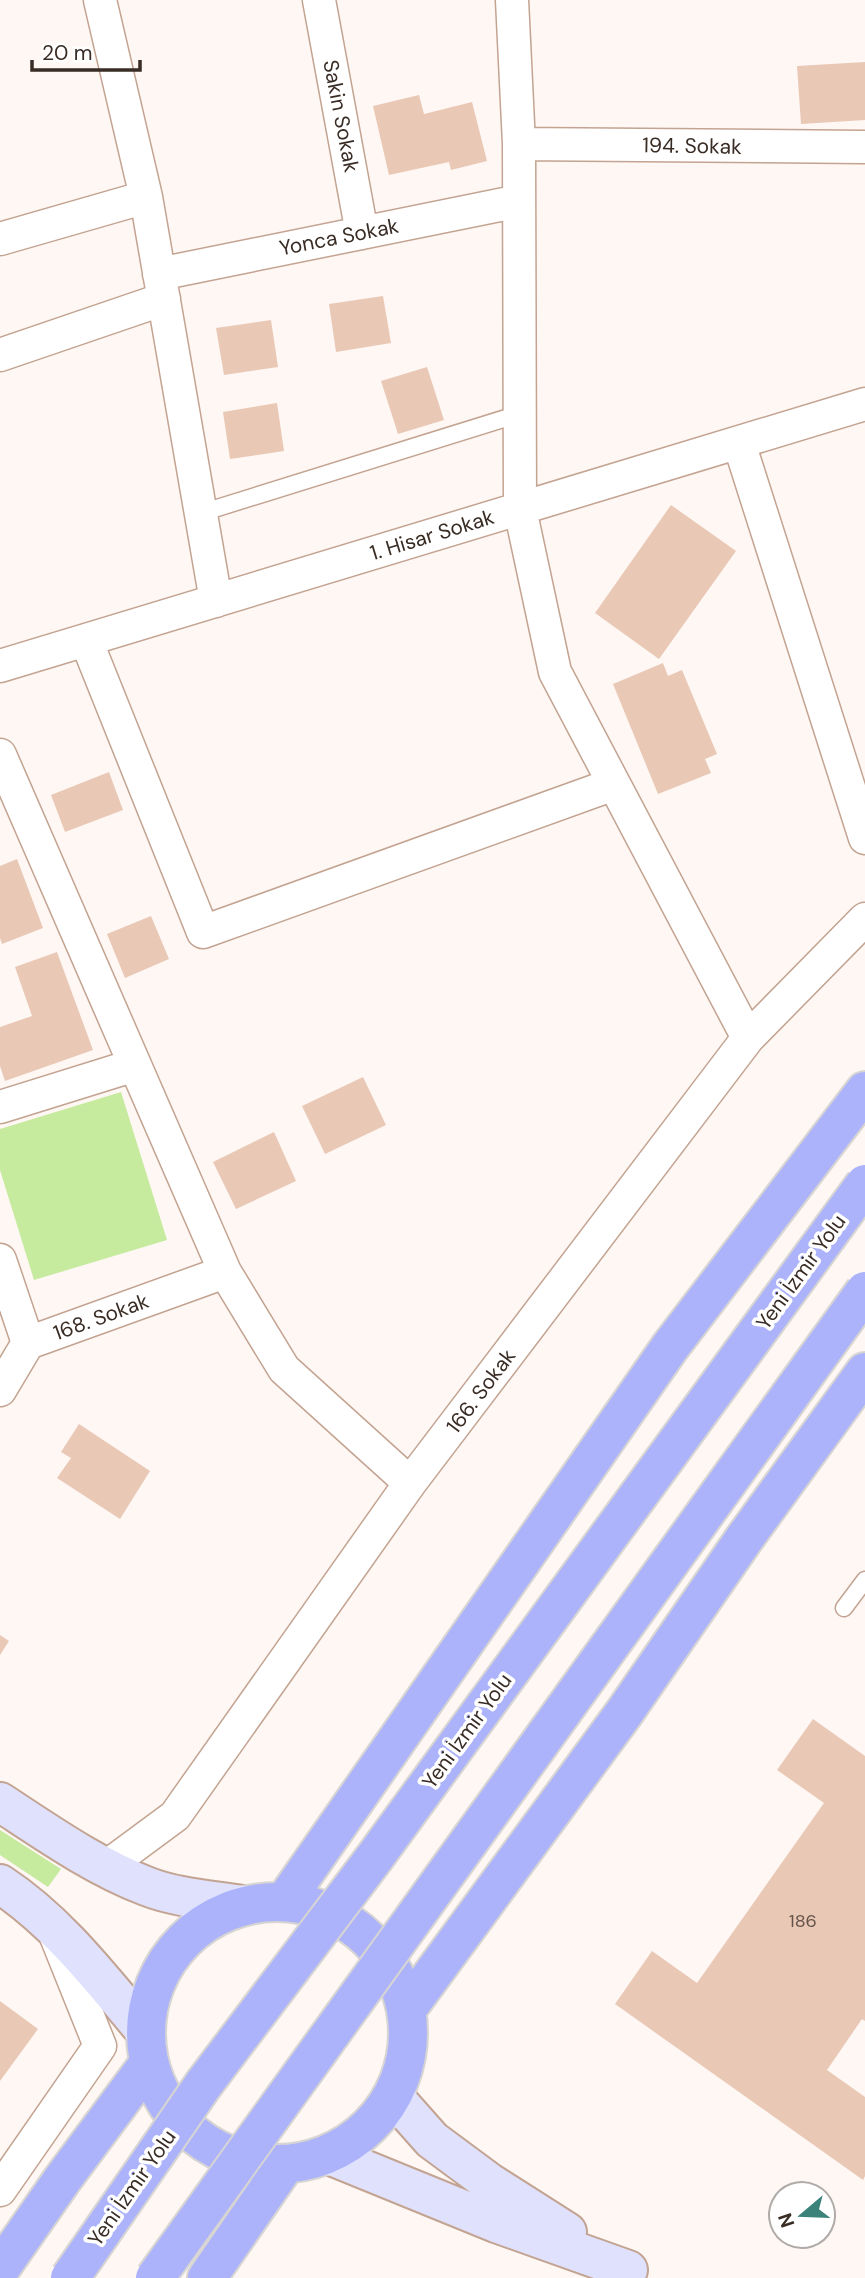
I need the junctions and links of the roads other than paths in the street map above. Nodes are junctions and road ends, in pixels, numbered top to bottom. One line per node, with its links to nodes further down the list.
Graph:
1 (100, 0): 6 (street)
2 (319, 0): 8 (street, Sakin Sokak)
3 (512, 0): 4 (street)
4 (519, 144): 5 (street, 194. Sokak); 7 (street)
5 (865, 147)
6 (146, 197): 9 (street); 10 (street)
7 (519, 201): 8 (street, Yonca Sokak); 13 (street)
8 (362, 233): 10 (street, Yonca Sokak)
9 (0, 239)
10 (161, 286): 11 (street, Yonca Sokak); 16 (street)
11 (0, 355)
12 (865, 404): 14 (street, 1. Hisar Sokak)
13 (519, 414): 15 (street); 16 (lane)
14 (738, 443): 15 (street, 1. Hisar Sokak); 22 (street)
15 (520, 509): 17 (street, 1. Hisar Sokak); 21 (street)
16 (201, 513): 17 (street)
17 (216, 601): 18 (street, 1. Hisar Sokak)
18 (86, 640): 19 (street, 1. Hisar Sokak); 21 (street)
19 (0, 666)
20 (0, 755): 25 (street)
21 (614, 784): 24 (street)
22 (864, 829)
23 (865, 919): 24 (street, 166. Sokak)
24 (748, 1038): 35 (street, 166. Sokak)
25 (135, 1065): 27 (street); 30 (street)
26 (865, 1091): 41 (highway)
27 (0, 1107)
28 (865, 1184): 52 (highway, Yeni İzmir Yolu, bridge)
29 (0, 1260): 32 (street)
30 (225, 1272): 32 (street, 168. Sokak); 35 (street)
31 (865, 1292): 53 (highway, bridge)
32 (28, 1343): 34 (street, 168. Sokak)
33 (865, 1372): 44 (highway)
34 (0, 1390)
35 (410, 1483): 39 (street, 166. Sokak)
36 (865, 1580): 37 (lane)
37 (844, 1608)
38 (0, 1801): 39 (main road)
39 (106, 1867): 42 (main road)
40 (0, 1884): 43 (main road)
41 (285, 1901): 42 (highway); 44 (highway)
42 (242, 1905): 45 (highway)
43 (52, 1926): 45 (main road); 49 (street)
44 (407, 2009): 46 (highway)
45 (147, 2047): 48 (highway); 50 (highway)
46 (393, 2096): 47 (highway); 51 (main road)
47 (328, 2155): 48 (highway); 51 (main road)
48 (285, 2165): 54 (highway)
49 (0, 2190)
50 (0, 2269)
51 (634, 2274)
52 (69, 2278)
53 (155, 2278)
54 (207, 2278)

